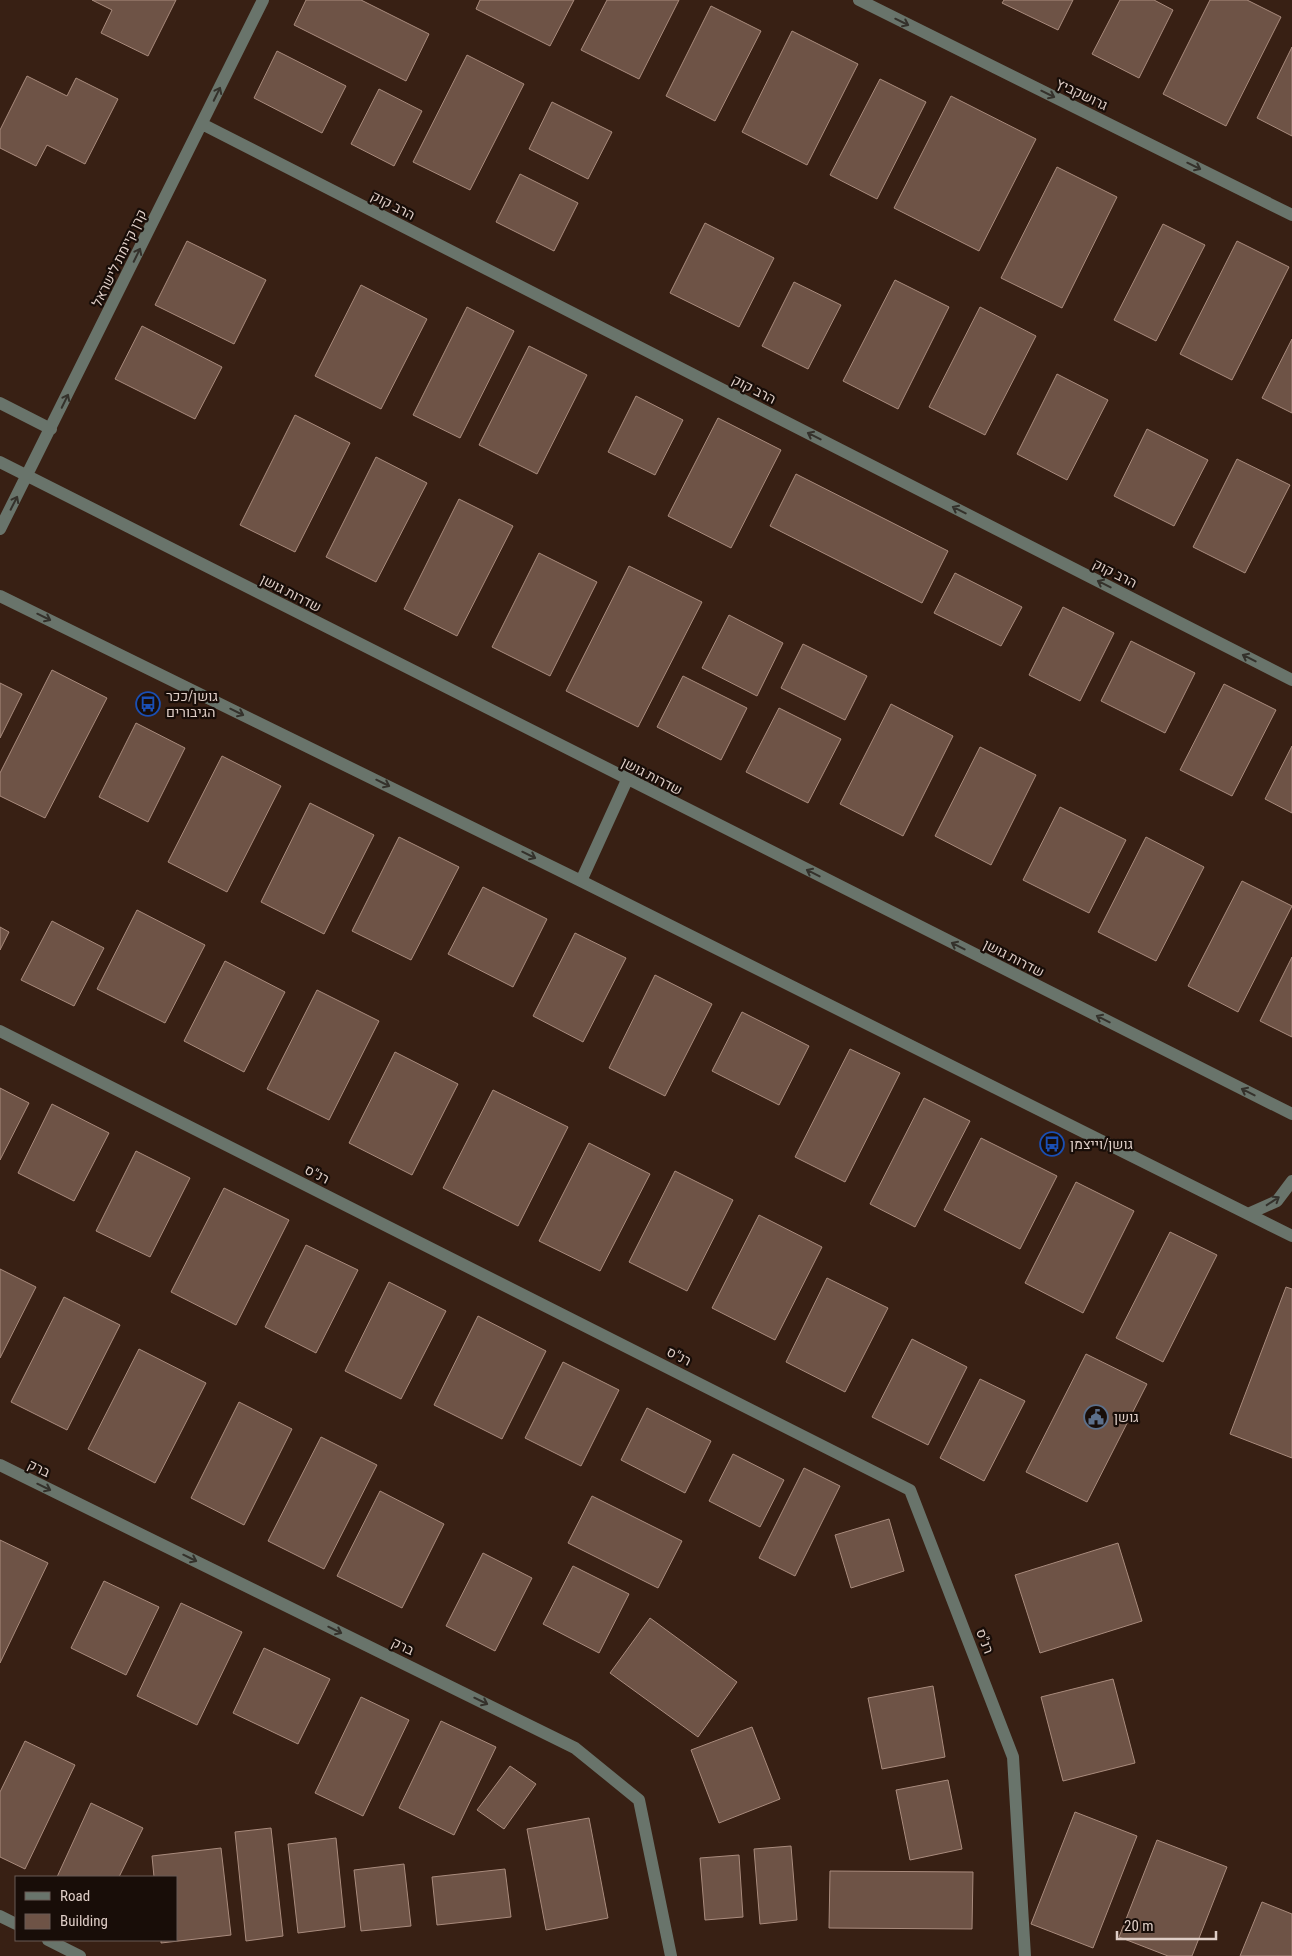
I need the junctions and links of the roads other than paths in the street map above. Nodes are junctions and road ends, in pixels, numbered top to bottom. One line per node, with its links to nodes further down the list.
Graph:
1 (263, 0): 3 (street, קרן קיימת לישראל, one-way to 1)
2 (859, 0): 4 (street, גרושקביץ, one-way to 4)
3 (202, 124): 6 (street, קרן קיימת לישראל, one-way to 3); 11 (street, הרב קוק, one-way to 3)
4 (1292, 215)
5 (0, 404): 6 (street)
6 (51, 429): 8 (street, קרן קיימת לישראל)
7 (0, 462): 8 (street, שדרות גושן)
8 (28, 476): 9 (street, קרן קיימת לישראל, one-way to 8); 12 (street, שדרות גושן)
9 (0, 529)
10 (0, 596): 13 (street, one-way to 13)
11 (1292, 680)
12 (627, 780): 13 (street); 15 (street, שדרות גושן, one-way to 12)
13 (581, 881): 17 (street)
14 (0, 1031): 25 (street, רנ"ס)
15 (1291, 1115)
16 (1292, 1181): 17 (street, one-way to 16)
17 (1248, 1214): 18 (street)
18 (1292, 1236)
19 (0, 1465): 24 (street, ברק, one-way to 24)
20 (0, 1916): 21 (street)
21 (15, 1924)
22 (50, 1941): 23 (street)
23 (80, 1956)
24 (671, 1956)
25 (1025, 1956)

